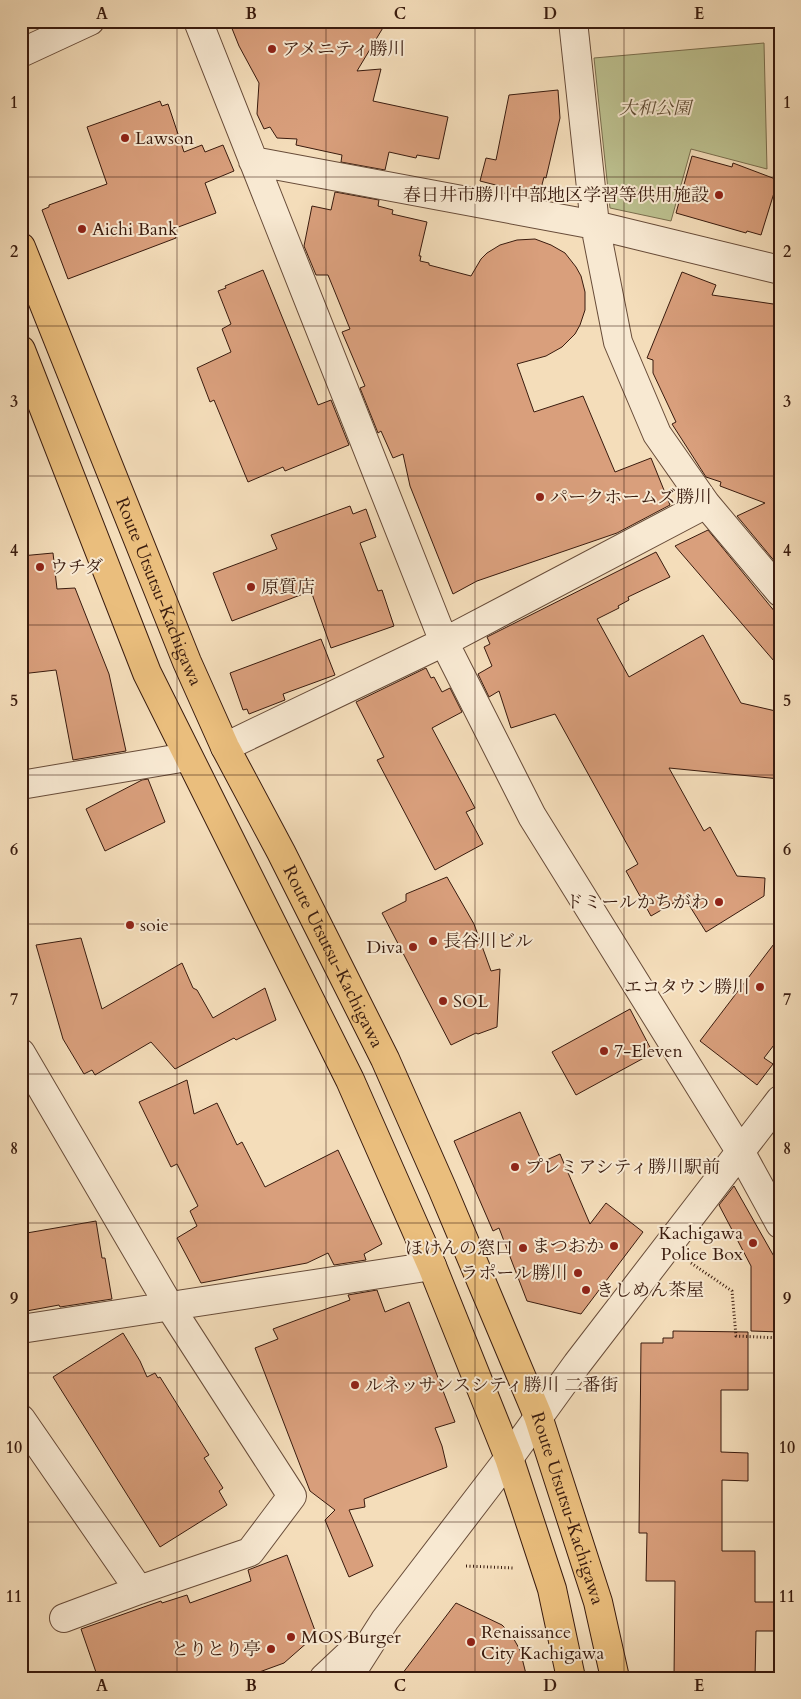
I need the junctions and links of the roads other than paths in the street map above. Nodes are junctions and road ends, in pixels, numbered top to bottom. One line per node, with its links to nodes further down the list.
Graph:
1 (90, 21): 4 (street)
2 (198, 21): 5 (street)
3 (573, 21): 6 (street)
4 (21, 53)
5 (253, 161): 6 (street); 13 (street)
6 (595, 225): 8 (street); 11 (street)
7 (21, 247): 14 (main road, Route Utsutsu-Kachigawa)
8 (780, 270)
9 (21, 350): 10 (main road)
10 (28, 388): 15 (main road)
11 (706, 504): 12 (street); 13 (street)
12 (780, 592)
13 (444, 642): 14 (street); 19 (street)
14 (225, 747): 24 (main road, Route Utsutsu-Kachigawa)
15 (188, 757): 16 (street); 21 (main road)
16 (21, 785)
17 (21, 1054): 22 (street)
18 (780, 1100): 19 (street)
19 (740, 1151): 20 (street); 24 (street)
20 (780, 1224)
21 (432, 1266): 22 (street); 26 (main road)
22 (170, 1307): 23 (street); 27 (street)
23 (21, 1329)
24 (538, 1416): 26 (street); 33 (main road, Route Utsutsu-Kachigawa)
25 (21, 1419): 27 (street)
26 (509, 1458): 29 (street); 32 (main road)
27 (139, 1590): 28 (street)
28 (64, 1618)
29 (385, 1620): 30 (street); 31 (street)
30 (324, 1678)
31 (348, 1678)
32 (571, 1678)
33 (615, 1678)

